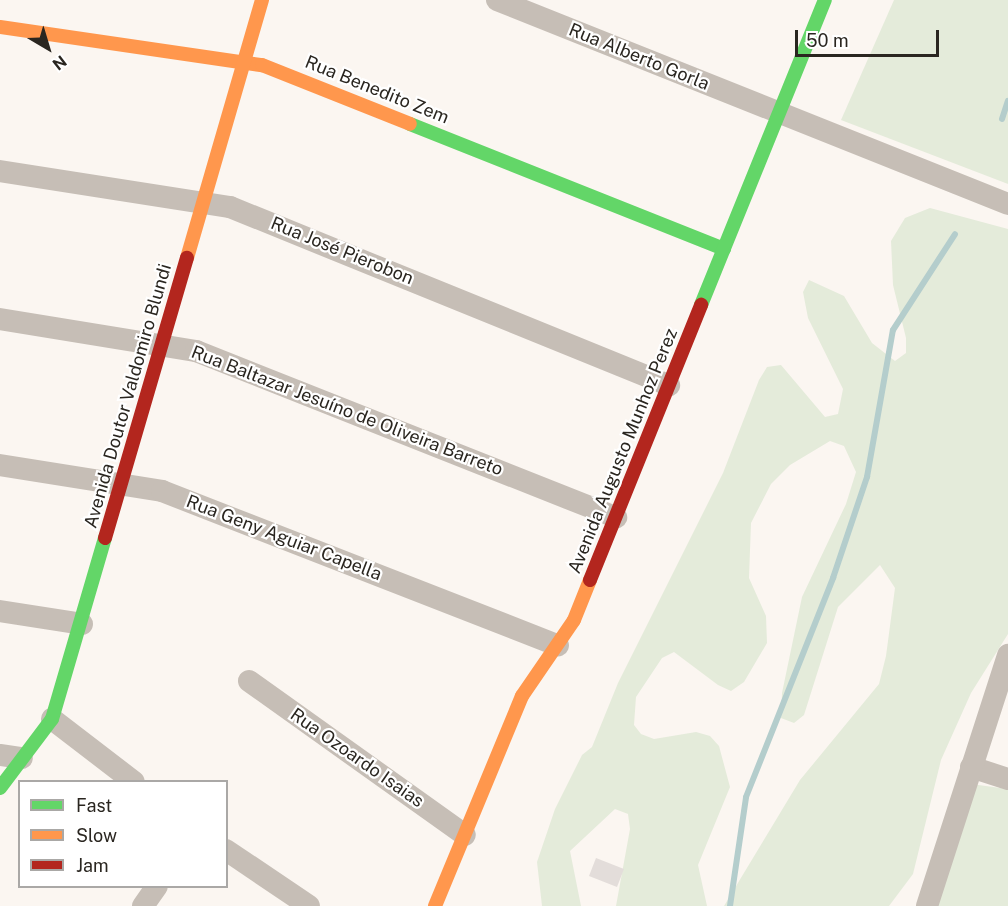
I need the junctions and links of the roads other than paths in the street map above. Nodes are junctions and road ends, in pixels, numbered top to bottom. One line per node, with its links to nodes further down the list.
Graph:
1 (262, 0): 5 (street, Avenida Doutor Valdomiro Blundi)
2 (497, 0): 6 (street, Rua Alberto Gorla)
3 (825, 0): 6 (street, Avenida Augusto Munhoz Perez)
4 (0, 27): 5 (street, Rua Benedito Zem)
5 (242, 62): 8 (street, Avenida Doutor Valdomiro Blundi); 10 (street, Rua Benedito Zem)
6 (780, 113): 9 (street, Rua Alberto Gorla); 10 (street, Avenida Augusto Munhoz Perez)
7 (0, 171): 8 (street, Rua José Pierobon)
8 (200, 201): 12 (street, Avenida Doutor Valdomiro Blundi); 13 (street, Rua José Pierobon)
9 (1008, 204)
10 (724, 249): 13 (street, Avenida Augusto Munhoz Perez)
11 (0, 319): 12 (street, Rua Baltazar Jesuíno de Oliveira Barreto)
12 (162, 342): 15 (street, Avenida Doutor Valdomiro Blundi); 16 (street, Rua Baltazar Jesuíno de Oliveira Barreto)
13 (669, 385): 16 (street, Avenida Augusto Munhoz Perez)
14 (0, 465): 15 (street, Rua Geny Aguiar Capella)
15 (123, 483): 18 (street, Avenida Doutor Valdomiro Blundi); 19 (street, Rua Geny Aguiar Capella)
16 (616, 517): 19 (street, Avenida Augusto Munhoz Perez)
17 (0, 611): 18 (street)
18 (82, 624): 22 (street, Avenida Doutor Valdomiro Blundi)
19 (558, 645): 28 (street, Avenida Augusto Munhoz Perez)
20 (1008, 655): 24 (street)
21 (249, 681): 28 (street, Rua Ozoardo Isaias)
22 (52, 719): 23 (street, Avenida Doutor Valdomiro Blundi); 26 (street)
23 (11, 757): 27 (street, Avenida Doutor Valdomiro Blundi)
24 (971, 767): 25 (street); 34 (street)
25 (1008, 779)
26 (131, 780)
27 (0, 788)
28 (465, 835): 33 (street, Avenida Augusto Munhoz Perez)
29 (228, 851): 32 (street)
30 (156, 888): 31 (street)
31 (143, 906)
32 (309, 906)
33 (435, 906)
34 (927, 906)

